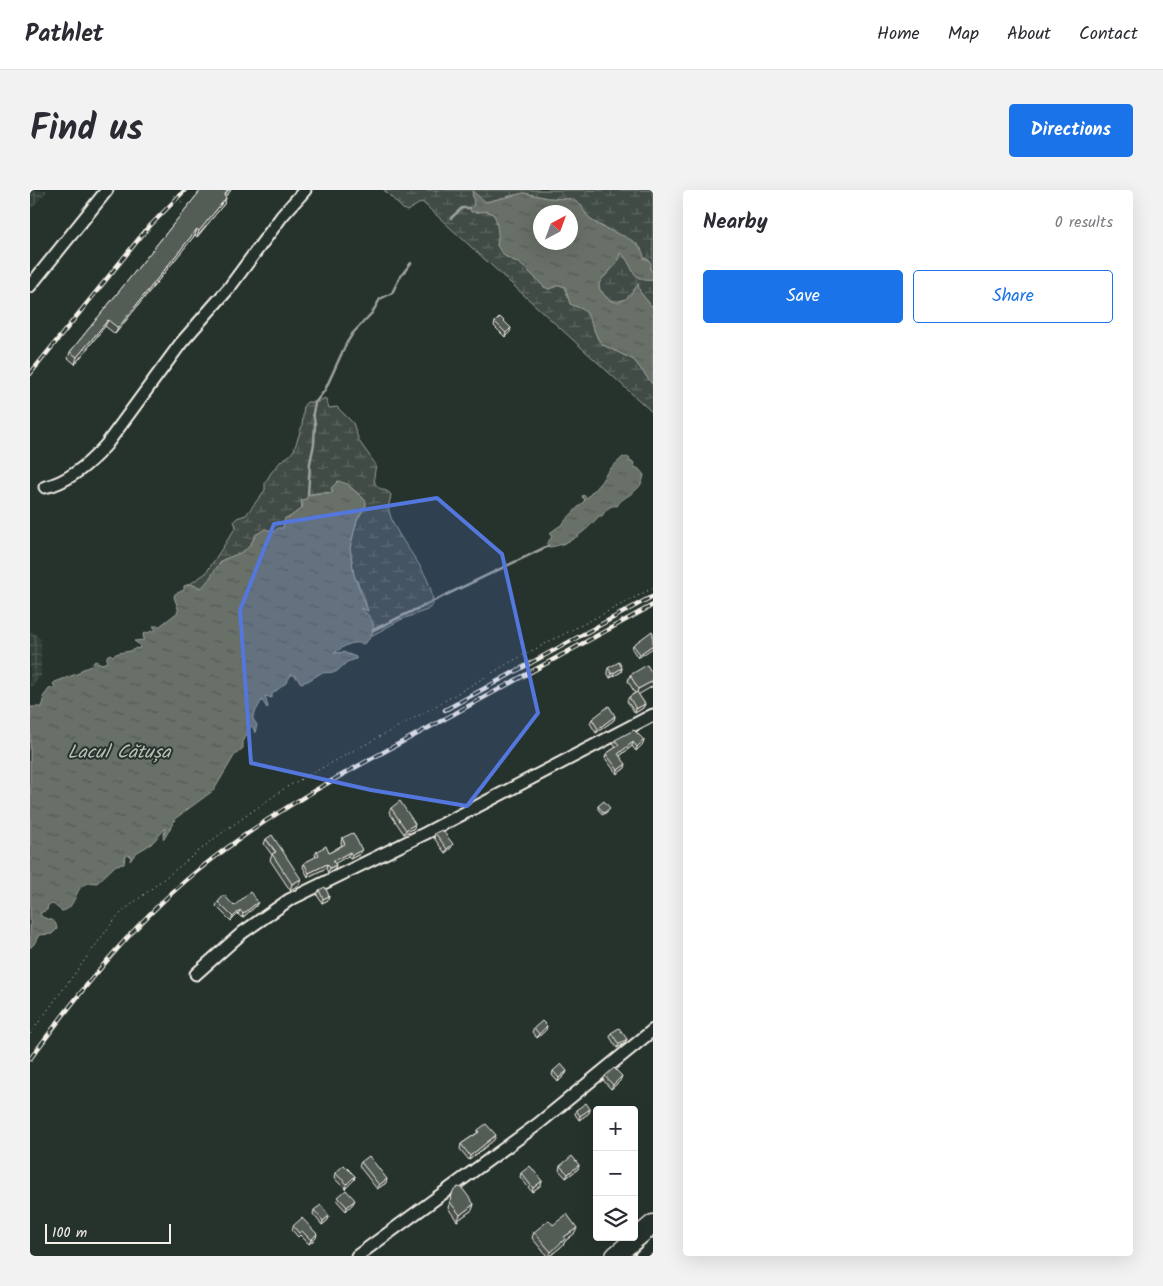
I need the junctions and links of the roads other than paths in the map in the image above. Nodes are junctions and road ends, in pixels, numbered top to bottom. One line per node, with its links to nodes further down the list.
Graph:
1 (107, 190): 3 (street)
2 (305, 190): 4 (street)
3 (30, 286)
4 (45, 487)
5 (653, 715): 6 (street)
6 (196, 974)
7 (653, 1030): 10 (street)
8 (653, 1224): 11 (highway)
9 (653, 1245): 12 (street)
10 (357, 1256)
11 (615, 1256)
12 (641, 1256)

